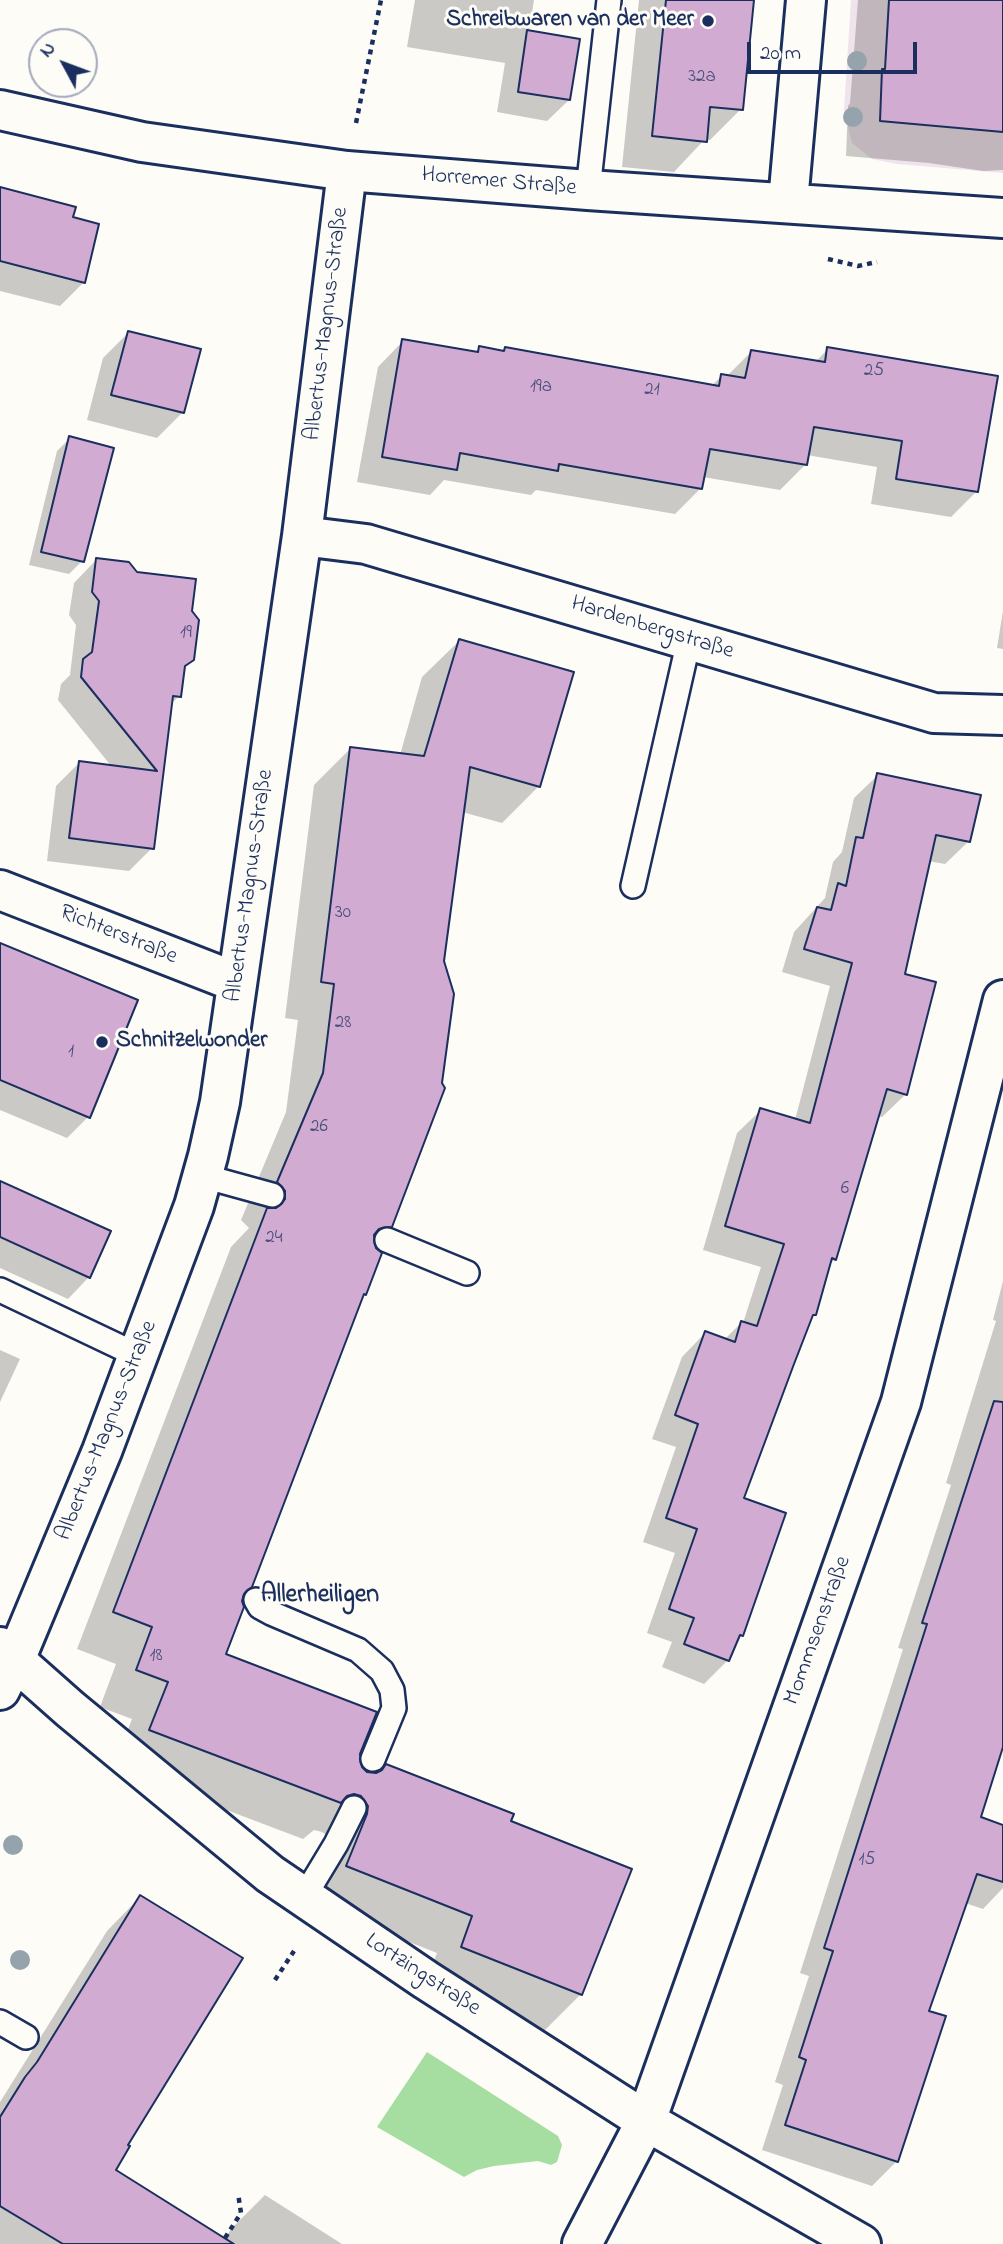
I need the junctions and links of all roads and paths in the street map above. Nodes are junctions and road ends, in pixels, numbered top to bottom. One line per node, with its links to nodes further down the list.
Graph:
1 (381, 0): 5 (path)
2 (609, 0): 6 (lane)
3 (806, 0): 7 (street)
4 (0, 110): 5 (street, Horremer Straße)
5 (347, 171): 6 (street, Horremer Straße); 9 (street, Albertus-Magnus-Straße)
6 (589, 190): 7 (street, Horremer Straße)
7 (788, 202): 8 (street, Horremer Straße)
8 (1003, 218)
9 (302, 536): 10 (street, Hardenbergstraße); 14 (street, Albertus-Magnus-Straße)
10 (689, 640): 11 (street, Hardenbergstraße); 12 (lane)
11 (1003, 714)
12 (634, 886)
13 (0, 890): 14 (street, Richterstraße)
14 (236, 982): 16 (street, Albertus-Magnus-Straße)
15 (1003, 1000): 31 (street, Mommsenstraße)
16 (203, 1176): 17 (lane); 21 (street, Albertus-Magnus-Straße)
17 (272, 1195)
18 (387, 1240): 19 (lane)
19 (467, 1273)
20 (0, 1290): 21 (lane)
21 (139, 1356): 23 (street, Albertus-Magnus-Straße)
22 (256, 1600): 24 (lane)
23 (5, 1666): 26 (street, Lortzingstraße)
24 (373, 1759)
25 (354, 1808): 26 (lane)
26 (304, 1897): 31 (street, Lortzingstraße)
27 (282, 1968): 28 (path)
28 (275, 1980)
29 (0, 2022): 30 (lane)
30 (26, 2037)
31 (646, 2121): 34 (street, Mommsenstraße); 35 (street, Lortzingstraße)
32 (239, 2193): 33 (path)
33 (225, 2238)
34 (582, 2244)
35 (861, 2244)

